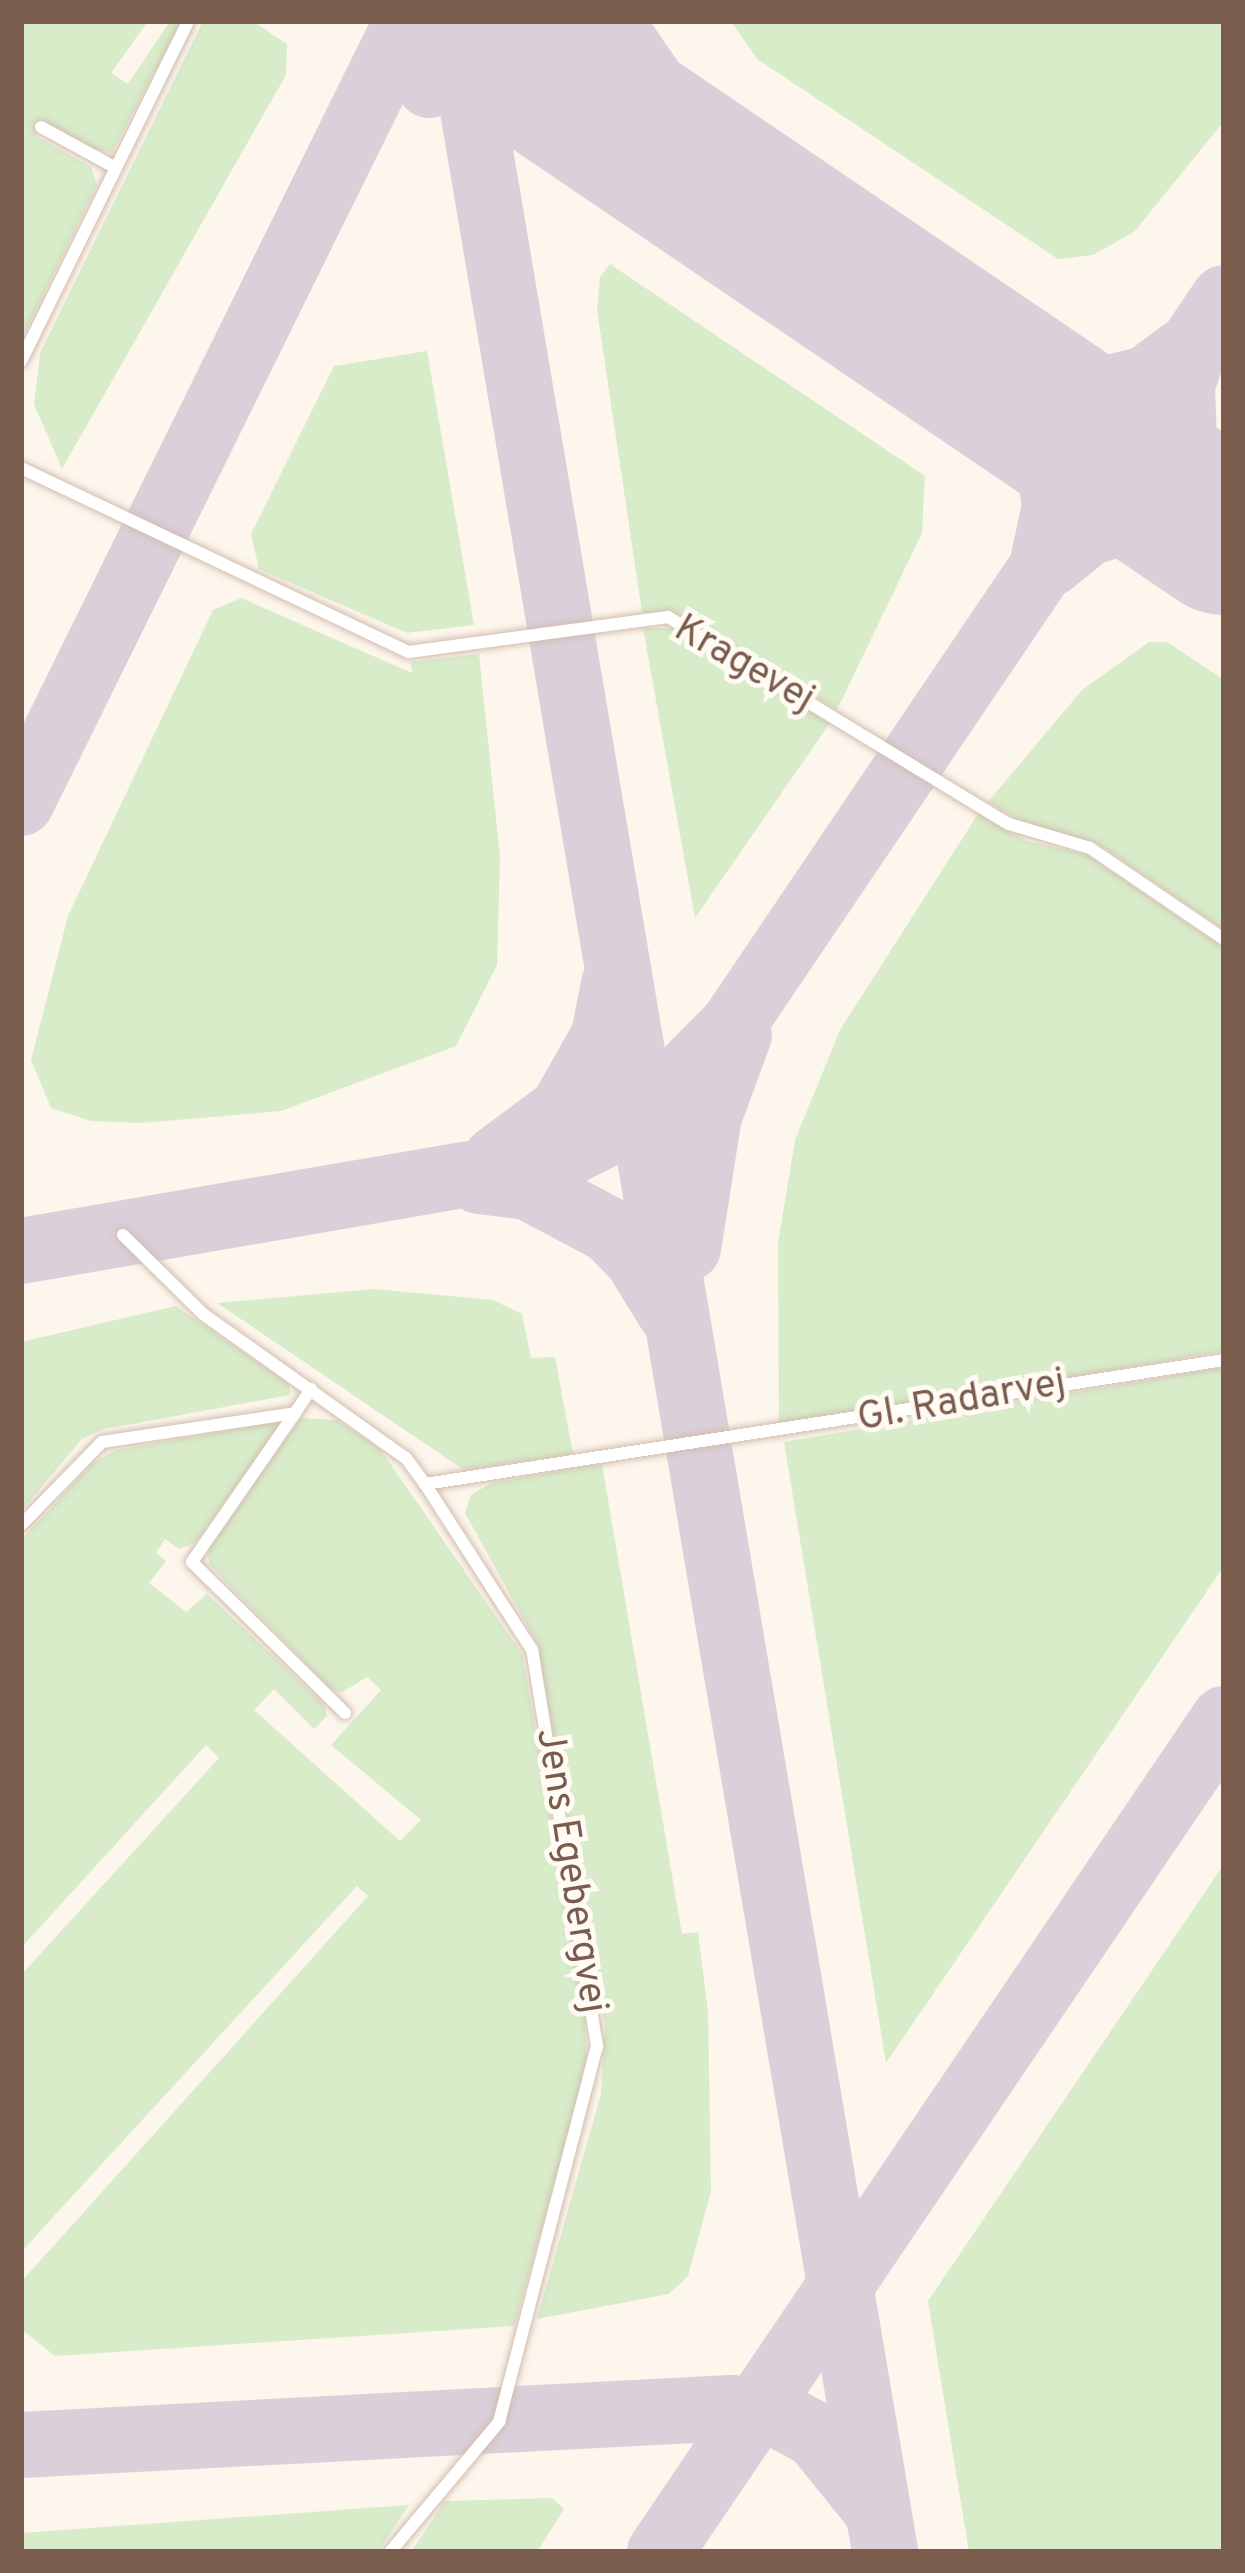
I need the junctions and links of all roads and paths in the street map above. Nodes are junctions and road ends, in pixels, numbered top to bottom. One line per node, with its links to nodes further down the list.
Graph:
1 (188, 21): 3 (lane)
2 (41, 127): 3 (lane)
3 (116, 169): 4 (lane)
4 (21, 361)
5 (21, 468): 6 (lane, Kragevej)
6 (1224, 939)
7 (123, 1235): 9 (lane, Jens Egebergvej)
8 (1224, 1360): 11 (lane, Gl. Radarvej)
9 (311, 1389): 10 (lane); 11 (lane, Jens Egebergvej)
10 (295, 1413): 12 (lane); 13 (lane)
11 (424, 1484): 14 (lane, Jens Egebergvej)
12 (21, 1525)
13 (345, 1713)
14 (390, 2552)

